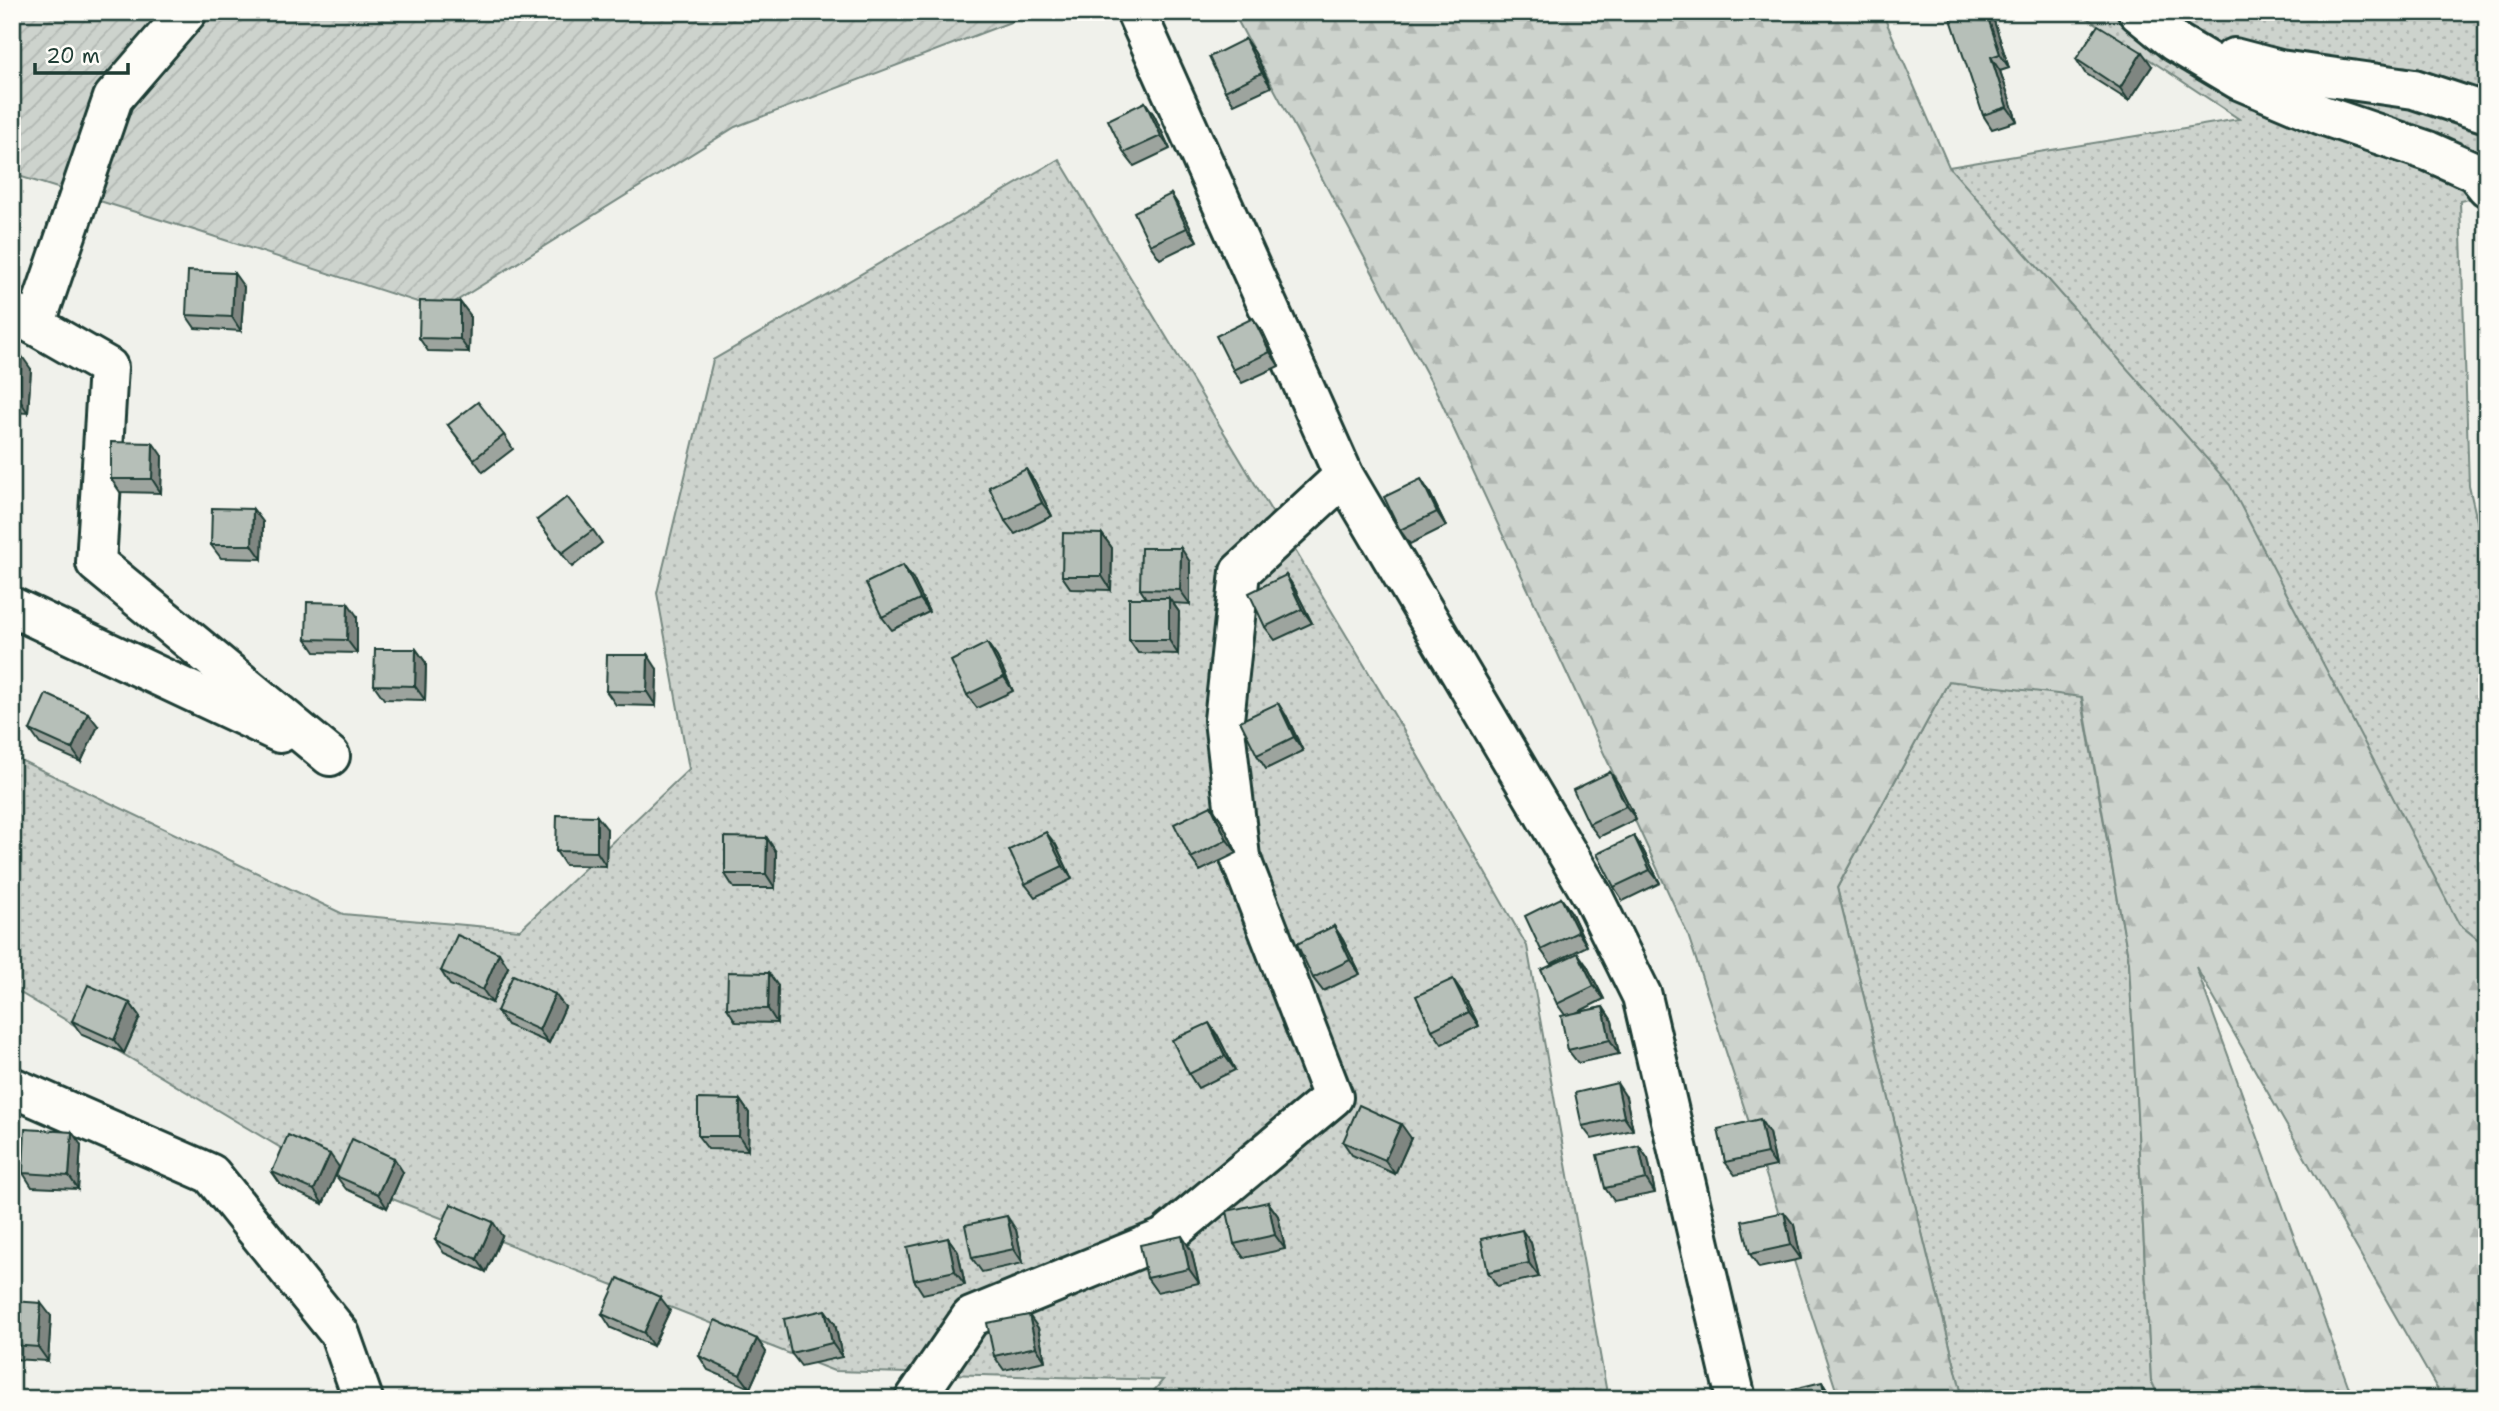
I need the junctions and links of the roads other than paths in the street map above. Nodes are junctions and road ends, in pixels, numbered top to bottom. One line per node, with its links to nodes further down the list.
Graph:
1 (187, 12): 7 (street)
2 (1136, 12): 8 (street)
3 (2138, 12): 4 (street)
4 (2175, 42): 5 (street); 6 (street)
5 (2487, 113)
6 (2487, 187)
7 (24, 319): 9 (street)
8 (1344, 476): 12 (street); 13 (street)
9 (12, 607)
10 (12, 1087): 11 (street)
11 (363, 1399)
12 (915, 1399)
13 (1736, 1399)

